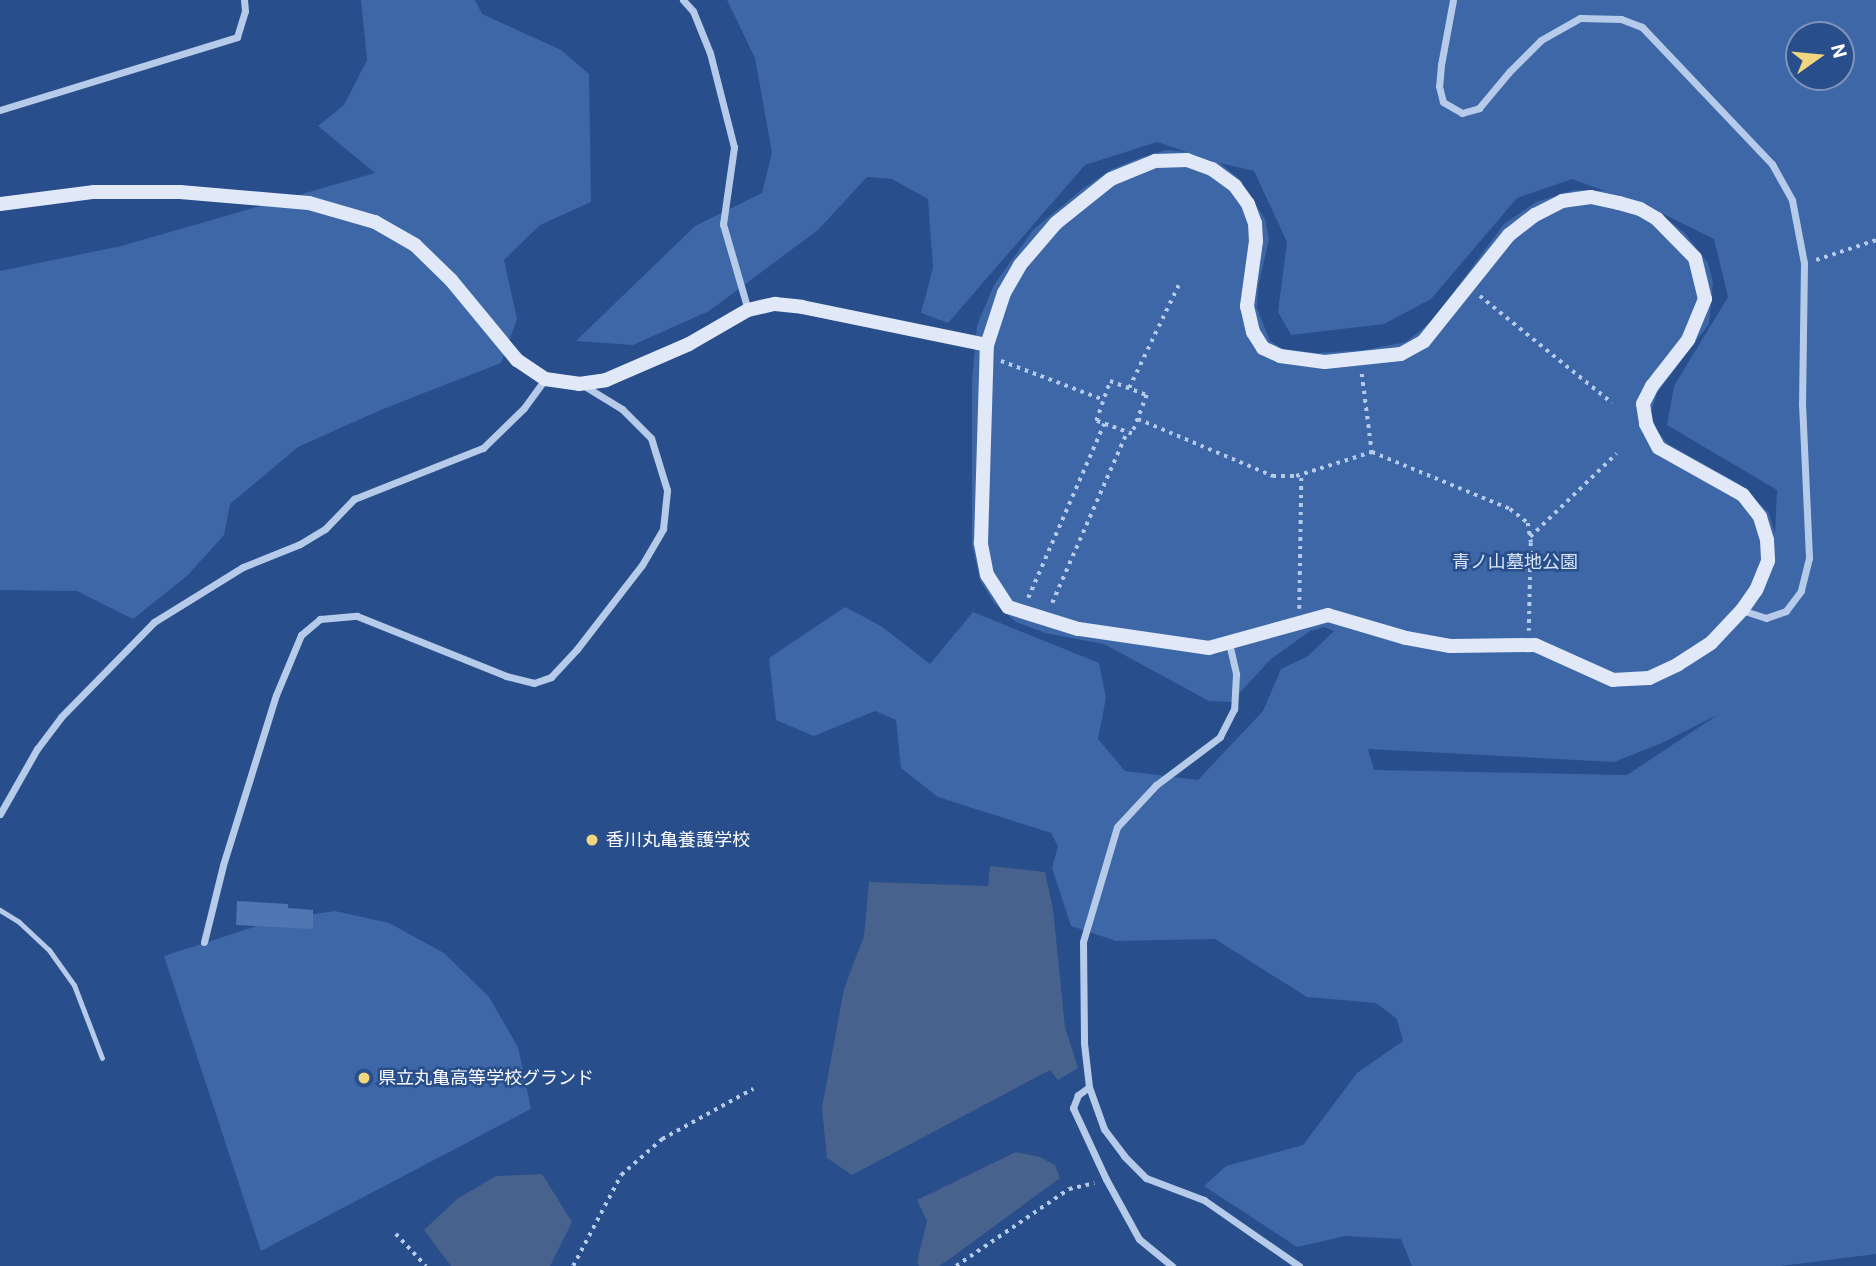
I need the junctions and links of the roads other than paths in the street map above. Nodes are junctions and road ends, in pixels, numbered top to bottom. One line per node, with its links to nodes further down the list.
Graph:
1 (244, 0): 4 (street)
2 (683, 0): 6 (street)
3 (1453, 0): 10 (street)
4 (0, 110)
5 (0, 204): 8 (street)
6 (748, 310): 7 (street); 9 (street)
7 (987, 350): 10 (street); 11 (street)
8 (545, 380): 9 (street); 12 (street)
9 (579, 383): 14 (street)
10 (1742, 610): 11 (street)
11 (1229, 643): 16 (street)
12 (0, 814)
13 (0, 910): 15 (lane)
14 (204, 942)
15 (102, 1058)
16 (1089, 1087): 17 (street); 18 (street)
17 (1172, 1266)
18 (1299, 1266)

